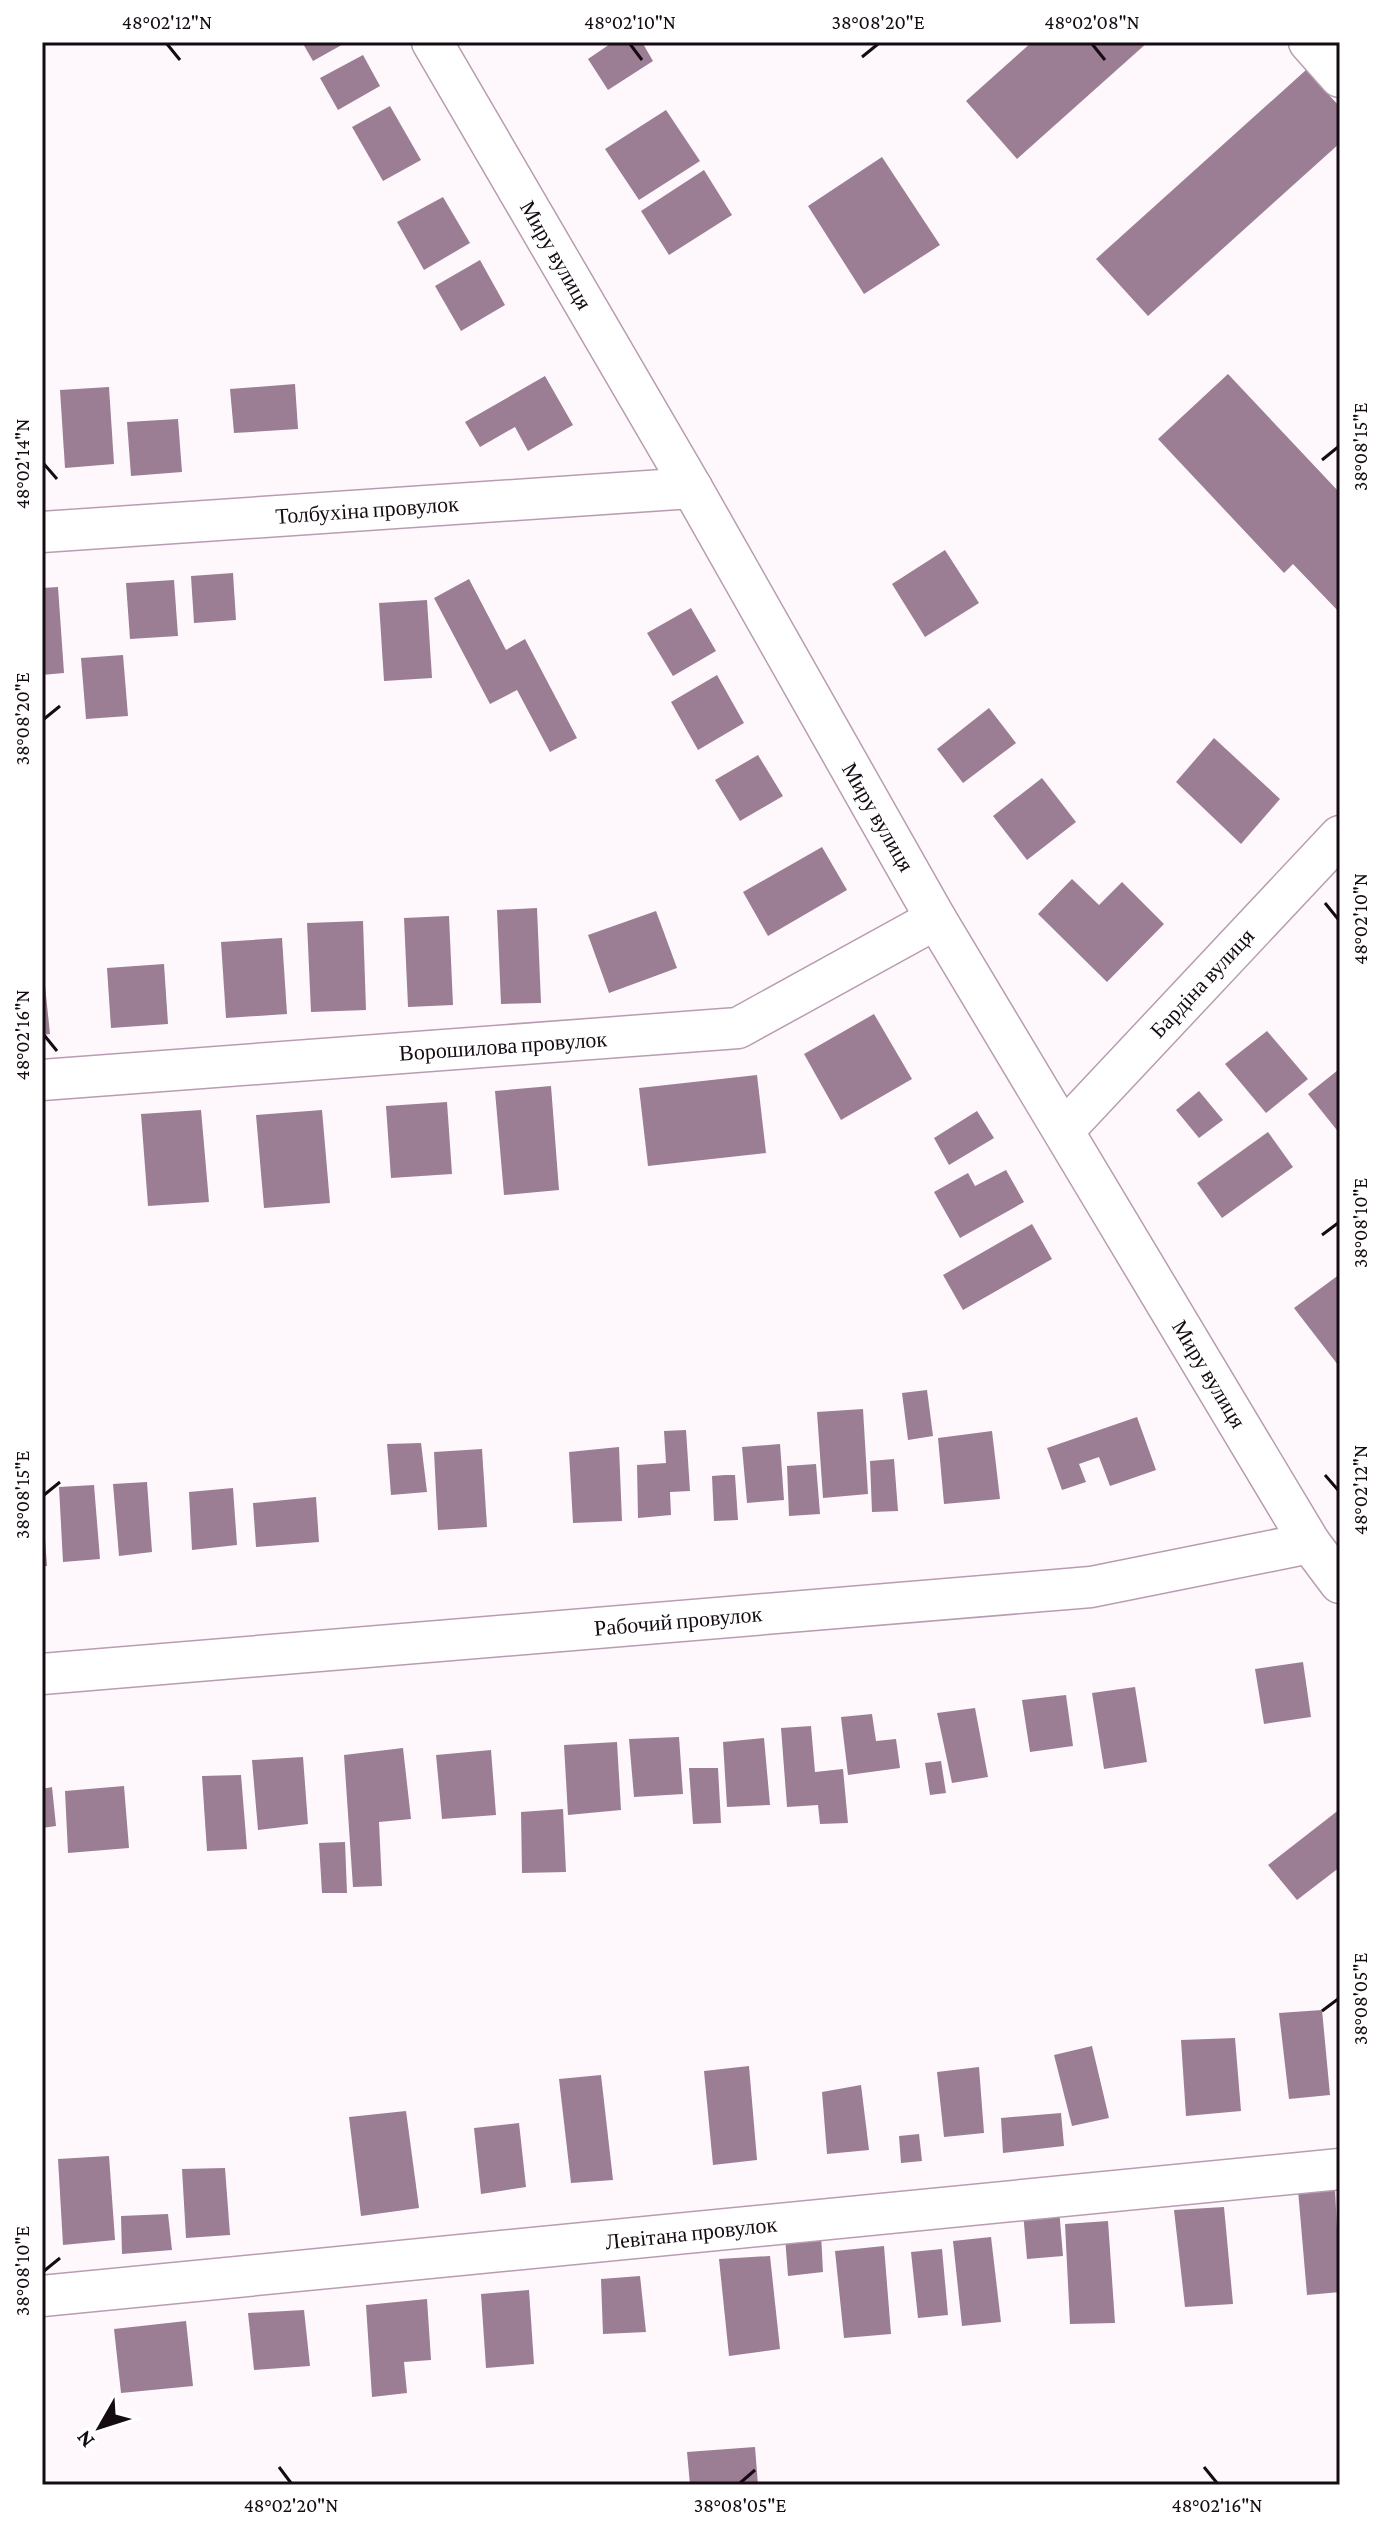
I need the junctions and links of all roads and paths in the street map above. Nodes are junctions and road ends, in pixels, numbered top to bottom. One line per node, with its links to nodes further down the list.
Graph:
1 (432, 42): 4 (street, Миру вулиця)
2 (1309, 42): 3 (street)
3 (1340, 77)
4 (692, 488): 5 (street, Толбухіна провулок); 7 (street, Миру вулиця)
5 (42, 532)
6 (1340, 836): 9 (street, Бардіна вулиця)
7 (936, 919): 8 (street, Ворошилова провулок); 9 (street, Миру вулиця)
8 (42, 1080)
9 (1064, 1130): 10 (street, Миру вулиця)
10 (1310, 1543): 11 (street, Миру вулиця); 12 (street, Рабочий провулок)
11 (1340, 1583)
12 (42, 1674)
13 (1340, 2169): 14 (street, Левітана провулок)
14 (42, 2296)

